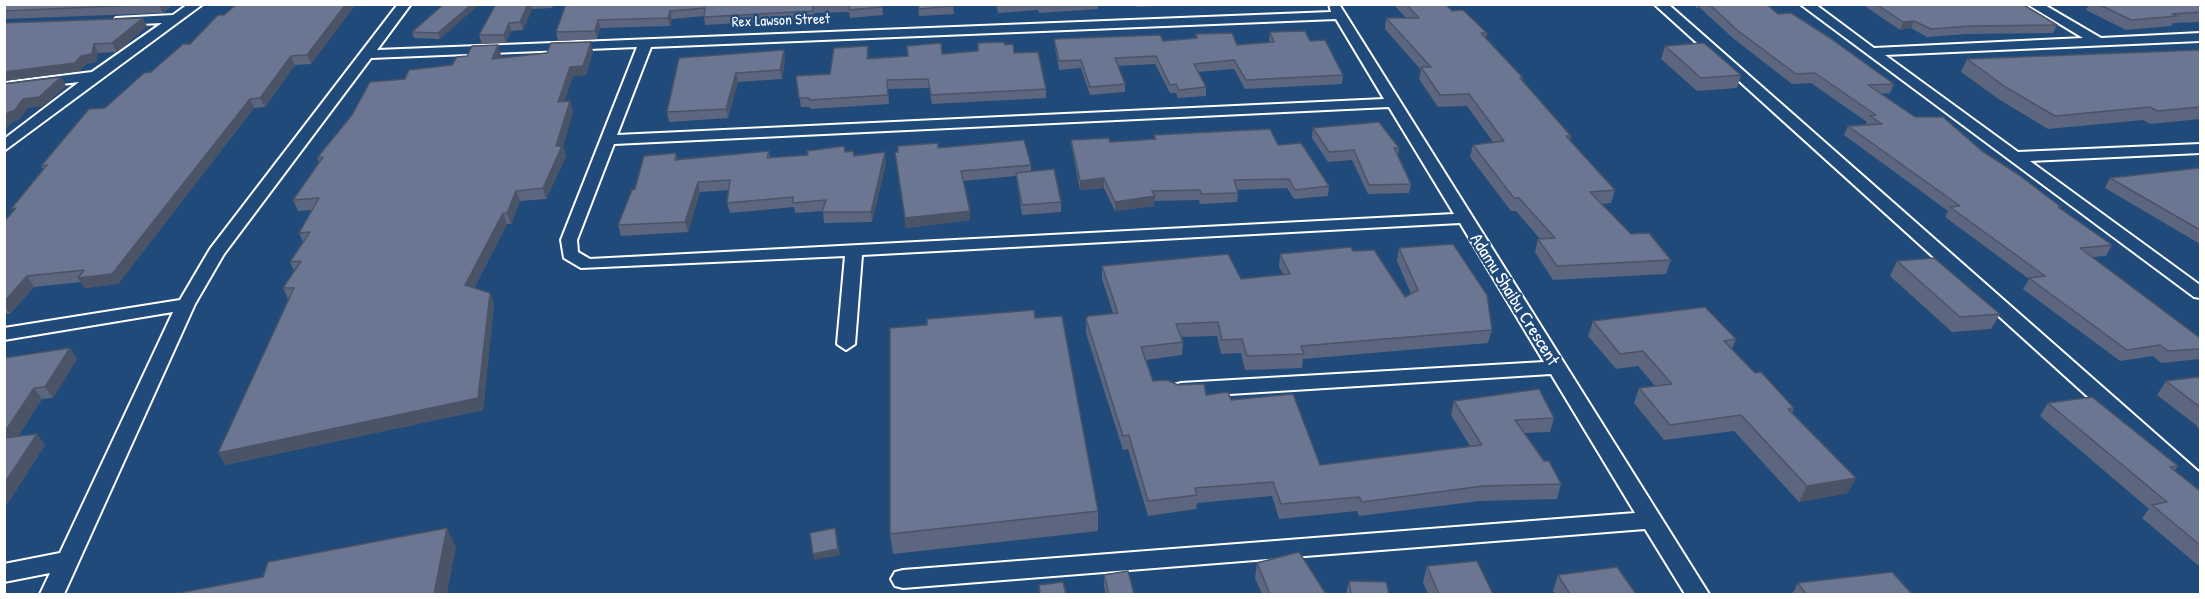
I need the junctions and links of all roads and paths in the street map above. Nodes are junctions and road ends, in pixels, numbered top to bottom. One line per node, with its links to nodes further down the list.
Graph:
1 (197, 4): 7 (street)
2 (405, 4): 13 (street)
3 (1660, 4): 29 (street)
4 (1806, 4): 12 (street)
5 (2033, 4): 10 (street)
6 (1336, 10): 11 (street, Rex Lawson Street); 16 (street, Adamu Shaibu Crescent)
7 (176, 19): 8 (street); 14 (street)
8 (108, 21)
9 (2200, 37): 10 (street)
10 (2097, 41): 12 (street)
11 (645, 44): 13 (street, Rex Lawson Street); 17 (street)
12 (1872, 52): 20 (street)
13 (367, 54): 24 (street)
14 (96, 76): 15 (street); 18 (street)
15 (4, 87)
16 (1392, 103): 17 (street); 21 (street, Adamu Shaibu Crescent)
17 (609, 140): 22 (street)
18 (4, 147)
19 (2200, 148): 20 (street)
20 (2014, 157): 23 (street)
21 (1463, 218): 22 (street); 27 (street, Adamu Shaibu Crescent)
22 (854, 251): 26 (street)
23 (2200, 292)
24 (186, 304): 25 (street); 31 (street)
25 (4, 334)
26 (846, 344)
27 (1556, 367): 28 (street); 30 (street, Adamu Shaibu Crescent)
28 (1178, 390)
29 (2200, 485)
30 (1651, 520): 33 (street); 35 (street, Adamu Shaibu Crescent)
31 (68, 560): 32 (street); 34 (street)
32 (4, 573)
33 (903, 579)
34 (52, 594)
35 (1697, 594)

